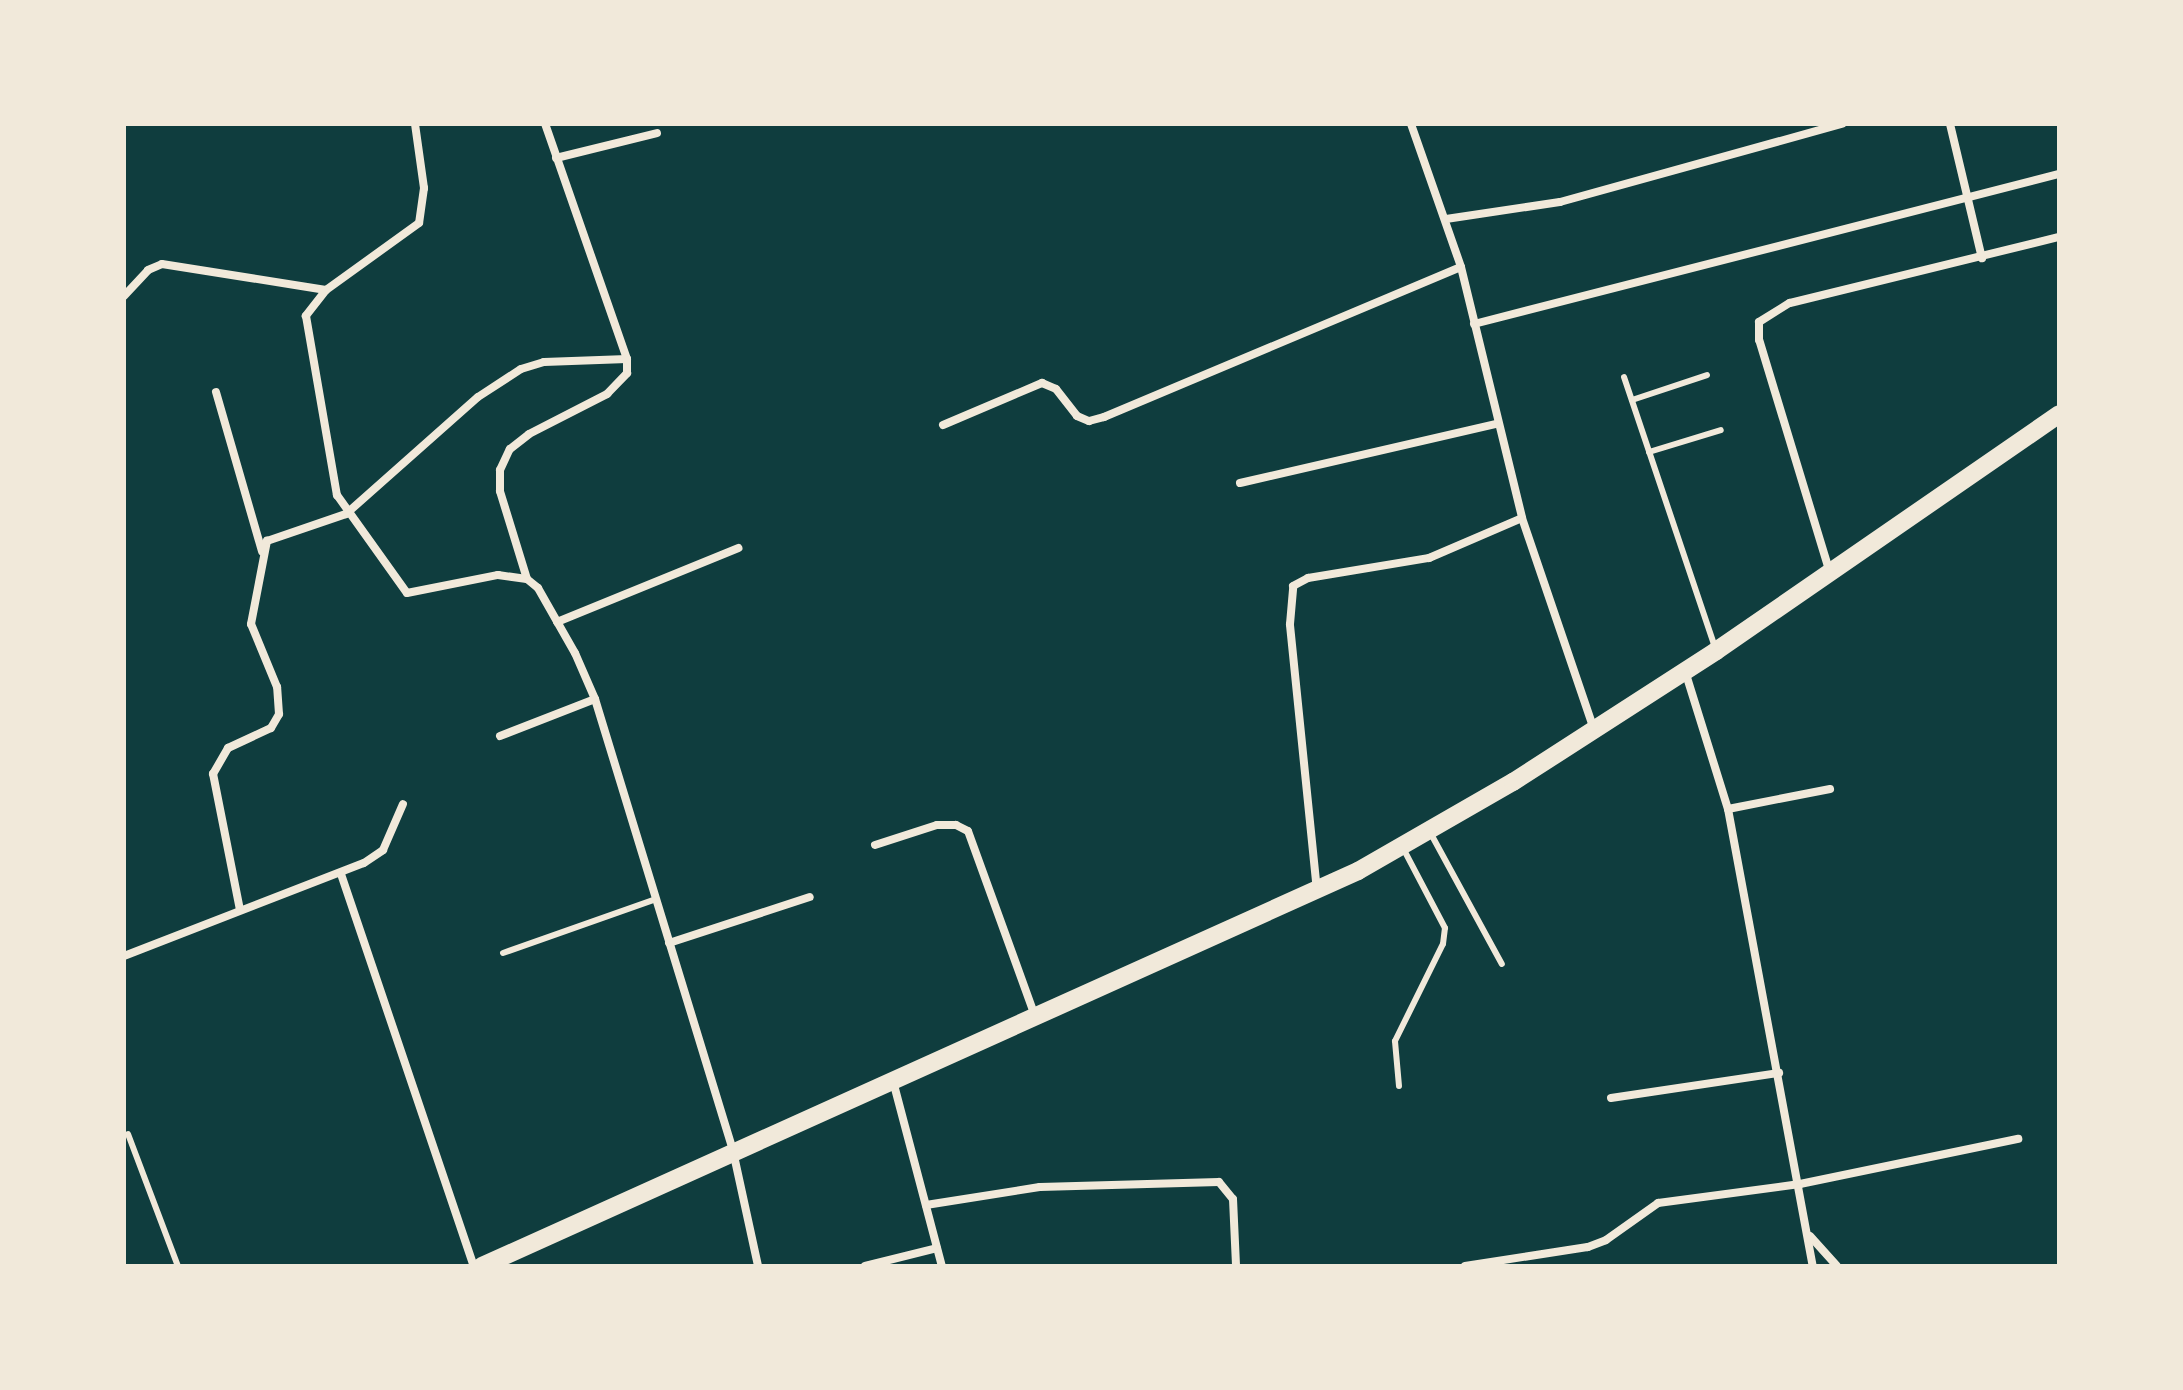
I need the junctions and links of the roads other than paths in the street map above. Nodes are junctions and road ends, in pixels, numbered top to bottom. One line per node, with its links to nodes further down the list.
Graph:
1 (415, 124): 14 (street)
2 (545, 124): 7 (street)
3 (1411, 124): 10 (street)
4 (1842, 124): 10 (street)
5 (1950, 124): 9 (street)
6 (657, 133): 7 (street)
7 (556, 158): 17 (street)
8 (2059, 174): 9 (street)
9 (1969, 195): 12 (street); 16 (street)
10 (1446, 219): 13 (street)
11 (2059, 237): 12 (street)
12 (1982, 258): 32 (street)
13 (1461, 267): 16 (street); 24 (street)
14 (326, 290): 15 (street); 28 (street)
15 (124, 296)
16 (1474, 324): 23 (street)
17 (627, 359): 28 (street); 33 (street)
18 (1707, 375): 21 (lane)
19 (1624, 377): 21 (lane)
20 (216, 392): 31 (street)
21 (1632, 400): 26 (lane)
22 (2059, 414): 32 (highway)
23 (1496, 424): 27 (street); 29 (street)
24 (943, 425)
25 (1721, 430): 26 (lane)
26 (1649, 452): 35 (lane)
27 (1240, 483)
28 (346, 514): 31 (street); 33 (street)
29 (1522, 518): 38 (street); 47 (street)
30 (738, 548): 34 (street)
31 (262, 552): 50 (street)
32 (1830, 574): 35 (highway)
33 (527, 579): 34 (street)
34 (557, 622): 37 (street)
35 (1716, 651): 36 (highway)
36 (1685, 671): 38 (highway); 42 (street)
37 (595, 699): 39 (street); 49 (street)
38 (1595, 730): 43 (highway)
39 (500, 736)
40 (1830, 789): 42 (street)
41 (403, 804): 46 (street)
42 (1728, 809): 56 (street)
43 (1429, 831): 45 (highway); 54 (lane)
44 (875, 845): 55 (street)
45 (1402, 847): 47 (highway); 58 (lane)
46 (341, 874): 50 (street); 69 (street)
47 (1317, 892): 55 (highway)
48 (810, 897): 51 (street)
49 (656, 899): 51 (street); 52 (lane)
50 (240, 910): 53 (street)
51 (669, 943): 62 (street)
52 (503, 953)
53 (124, 956)
54 (1502, 964)
55 (1035, 1017): 57 (highway)
56 (1779, 1073): 59 (street); 63 (street)
57 (892, 1079): 62 (highway); 64 (street)
58 (1399, 1086)
59 (1611, 1098)
60 (128, 1134): 68 (lane)
61 (2018, 1139): 63 (street)
62 (733, 1151): 67 (highway); 70 (street)
63 (1800, 1184): 65 (street); 74 (street)
64 (926, 1205): 66 (street); 73 (street)
65 (1809, 1235): 75 (street); 76 (street)
66 (937, 1248): 71 (street); 72 (street)
67 (493, 1264)
68 (178, 1266)
69 (474, 1266)
70 (758, 1266)
71 (865, 1266)
72 (942, 1266)
73 (1236, 1266)
74 (1465, 1266)
75 (1813, 1266)
76 (1837, 1266)

